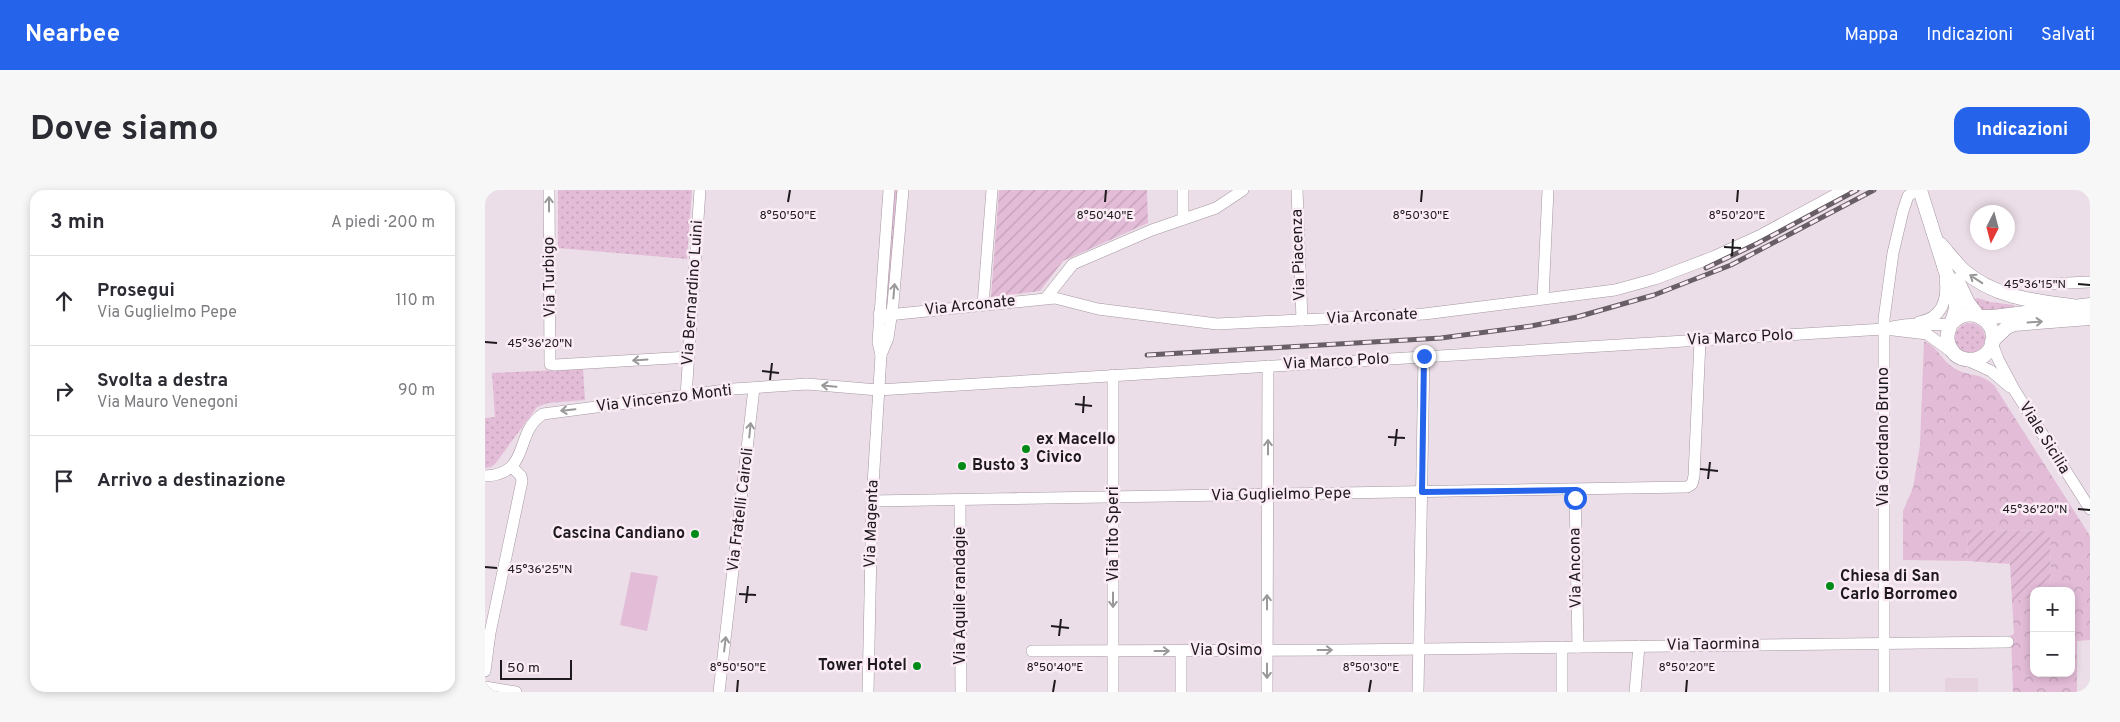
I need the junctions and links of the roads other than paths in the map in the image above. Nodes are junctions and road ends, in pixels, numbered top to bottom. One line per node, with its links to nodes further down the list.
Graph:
1 (549, 190): 38 (street, Via Turbigo, one-way to 1)
2 (700, 190): 38 (street, Via Bernardino Luini)
3 (889, 190): 25 (street, Via Magenta)
4 (903, 190): 26 (street, Via Magenta, one-way to 4)
5 (991, 190): 22 (street)
6 (1183, 190): 15 (street)
7 (1243, 190): 15 (street)
8 (1297, 190): 29 (street, Via Piacenza)
9 (1548, 190): 21 (street)
10 (1822, 190): 14 (street)
11 (1844, 190): 14 (street, Via Arconate)
12 (1916, 190): 32 (street, Via Giordano Bruno)
13 (1920, 190): 16 (main road)
14 (1821, 203): 21 (street, Via Arconate)
15 (1183, 219): 20 (street)
16 (1938, 245): 17 (main road); 24 (main road, one-way to 16); 27 (main road)
17 (1943, 266): 30 (street); 31 (main road)
18 (2090, 282): 19 (street)
19 (2045, 284)
20 (1046, 298): 22 (street, Via Arconate); 29 (street, Via Arconate)
21 (1543, 298): 29 (street, Via Arconate)
22 (983, 305): 26 (street, Via Arconate)
23 (2090, 305): 24 (main road)
24 (2072, 306): 27 (main road)
25 (879, 314): 26 (street, Via Arconate); 36 (street, Via Magenta)
26 (892, 314): 36 (street, Via Magenta)
27 (1979, 316): 31 (main road); 34 (main road)
28 (2090, 318): 34 (main road, one-way to 28)
29 (1302, 320)
30 (1914, 323): 31 (street, Via Marco Polo); 32 (street, Via Marco Polo)
31 (1952, 323): 35 (main road)
32 (1884, 329): 33 (street, Via Marco Polo); 35 (street, Via Marco Polo); 56 (street, Via Giordano Bruno)
33 (1700, 340): 37 (street, Via Marco Polo); 48 (street, Via Guglielmo Pepe)
34 (1992, 342): 39 (main road); 44 (street, Viale Sicilia)
35 (1954, 354): 39 (main road)
36 (881, 356): 43 (street, Via Magenta)
37 (1424, 356): 40 (street, Via Marco Polo); 49 (street)
38 (689, 357): 45 (street, Via Bernardino Luini)
39 (1967, 360): 44 (street, Viale Sicilia)
40 (1268, 366): 41 (street, Via Marco Polo); 50 (street, one-way to 40)
41 (1113, 375): 43 (street, Via Marco Polo); 51 (street, Via Tito Speri)
42 (754, 388): 43 (street, Via Vincenzo Monti, one-way to 42); 45 (street, Via Vincenzo Monti); 68 (street, Via Fratelli Cairoli, one-way to 42)
43 (878, 390): 53 (street, Via Magenta)
44 (2015, 391): 54 (street, Viale Sicilia)
45 (686, 396): 46 (street, Via Vincenzo Monti, one-way to 46)
46 (512, 467): 47 (street); 65 (street)
47 (485, 476)
48 (1575, 490): 49 (street, Via Guglielmo Pepe); 57 (street, Via Ancona)
49 (1422, 492): 50 (street, Via Guglielmo Pepe); 60 (street)
50 (1268, 495): 51 (street, Via Guglielmo Pepe); 61 (street, one-way to 50)
51 (1114, 498): 52 (street, Via Guglielmo Pepe); 63 (street, Via Tito Speri, one-way to 63)
52 (960, 501): 53 (street, Via Guglielmo Pepe); 70 (street, Via Aquile randagie)
53 (872, 502): 69 (street, Via Magenta)
54 (2090, 509)
55 (2008, 642): 56 (street, Via Taormina)
56 (1884, 643): 58 (street, Via Taormina); 77 (street, Via Giordano Bruno)
57 (1577, 646): 58 (street, Via Taormina); 59 (street, Via Taormina)
58 (1639, 646): 76 (street)
59 (1562, 647): 60 (street, Via Taormina); 75 (street)
60 (1419, 649): 61 (street, Via Osimo, one-way to 60); 74 (street)
61 (1267, 650): 64 (street, Via Osimo); 73 (street, one-way to 73)
62 (1033, 651): 63 (street, Via Osimo)
63 (1113, 651): 64 (street, Via Osimo, one-way to 64); 71 (street, Via Tito Speri)
64 (1181, 651): 72 (street)
65 (485, 670)
66 (485, 687): 67 (street)
67 (516, 692)
68 (719, 692)
69 (868, 692)
70 (961, 692)
71 (1113, 692)
72 (1181, 692)
73 (1267, 692)
74 (1418, 692)
75 (1563, 692)
76 (1635, 692)
77 (1884, 692)

